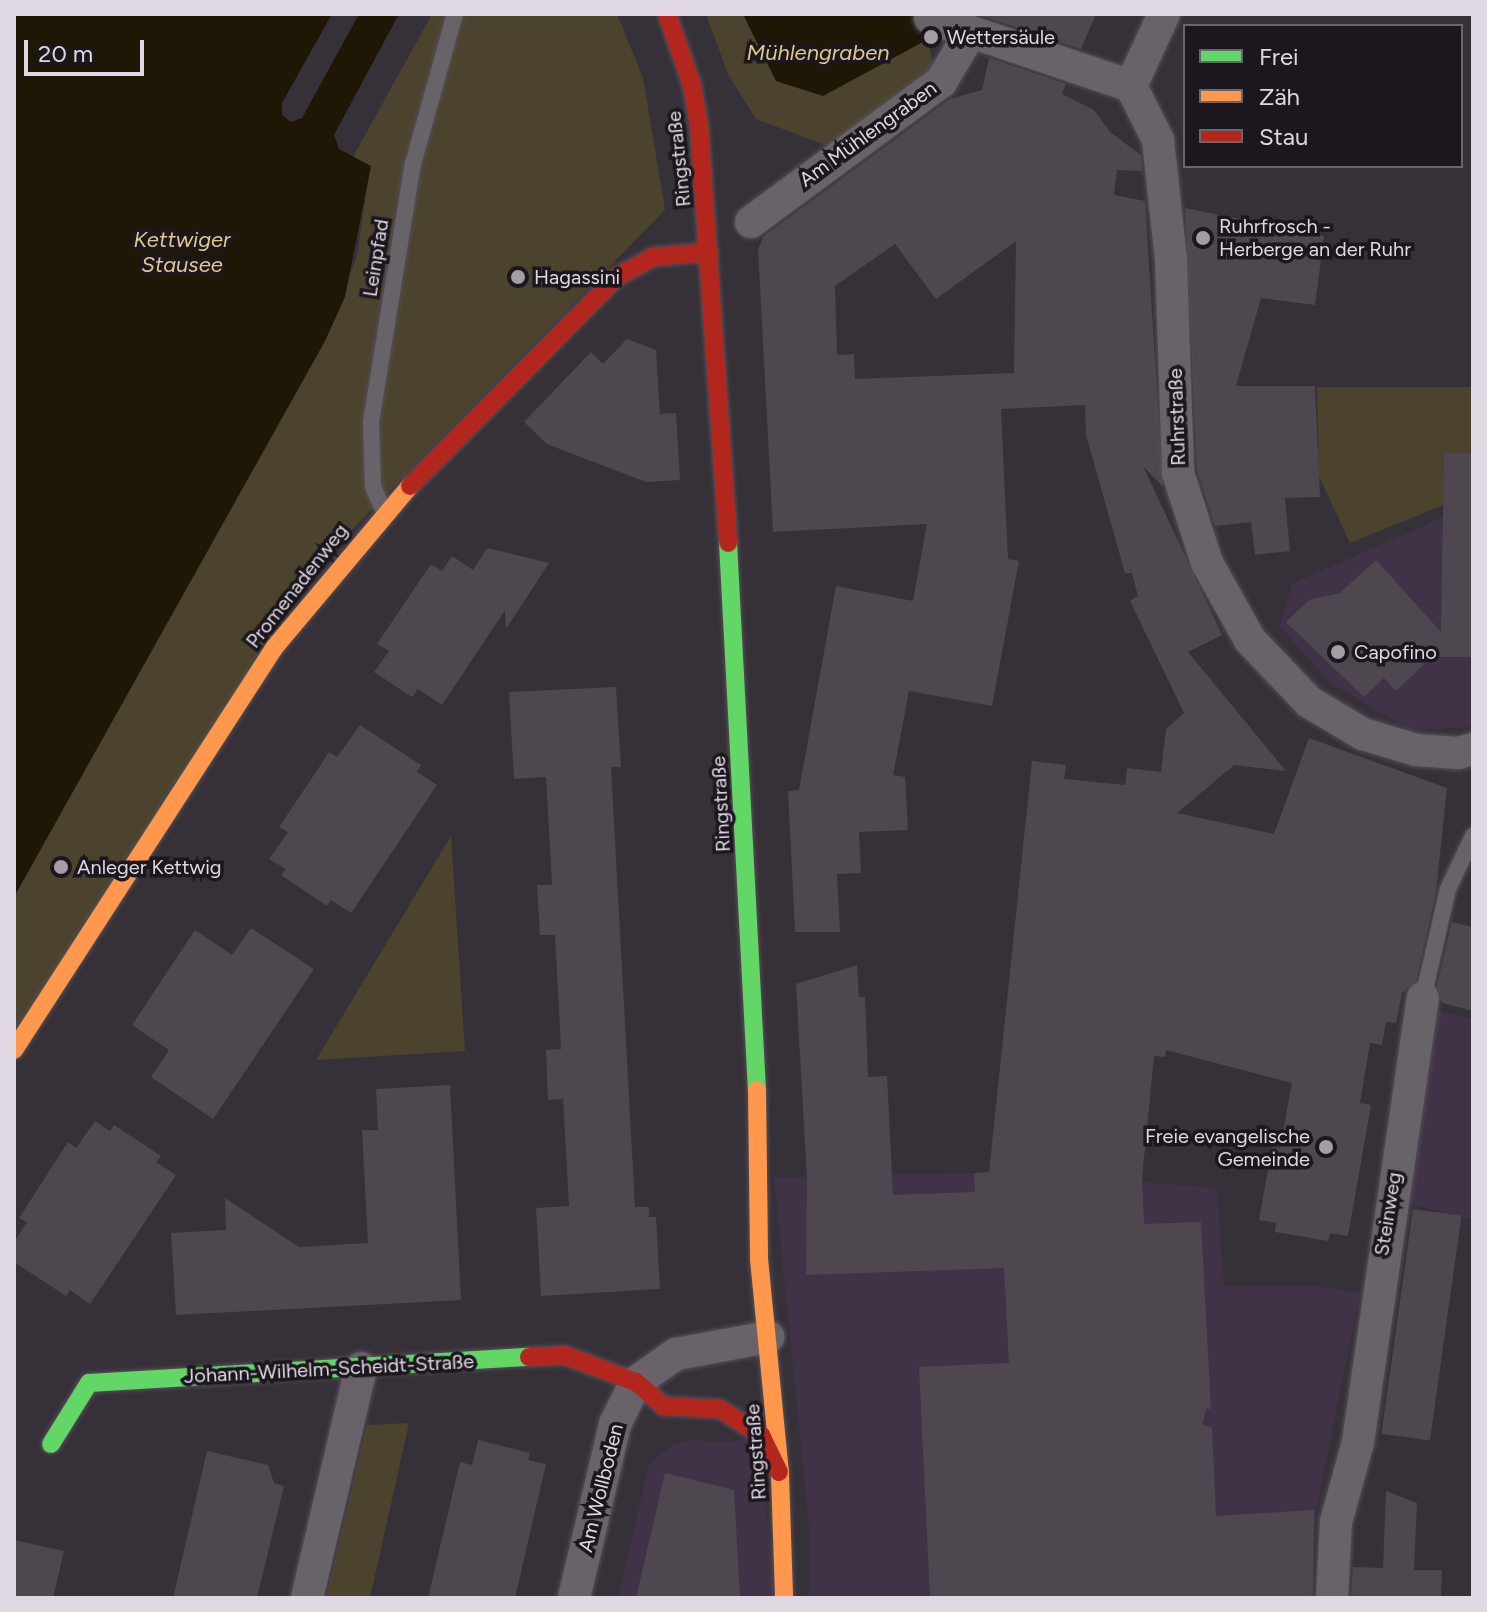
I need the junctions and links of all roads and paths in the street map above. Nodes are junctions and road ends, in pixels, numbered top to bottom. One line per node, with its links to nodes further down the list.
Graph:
1 (455, 14): 9 (lane, Leinpfad)
2 (667, 14): 8 (street, Ringstraße)
3 (930, 18): 5 (street)
4 (1155, 18): 6 (street)
5 (970, 33): 6 (street); 7 (street, Am Mühlengraben)
6 (1131, 86): 10 (street, Ruhrstraße)
7 (751, 222)
8 (709, 252): 9 (street, Promenadenweg); 14 (street, Ringstraße)
9 (384, 512): 13 (street, Promenadenweg)
10 (1466, 751)
11 (1473, 836): 12 (lane, Steinweg)
12 (1423, 998): 22 (street, Steinweg)
13 (14, 1050)
14 (768, 1337): 16 (street); 18 (street, Ringstraße)
15 (361, 1368): 16 (street, Johann-Wilhelm-Scheidt-Straße); 17 (street, Johann-Wilhelm-Scheidt-Straße); 19 (street)
16 (636, 1382): 18 (street, Johann-Wilhelm-Scheidt-Straße); 20 (street, Am Wollboden)
17 (51, 1444)
18 (780, 1475): 21 (street, Ringstraße)
19 (307, 1598)
20 (574, 1598)
21 (784, 1598)
22 (1332, 1598)

